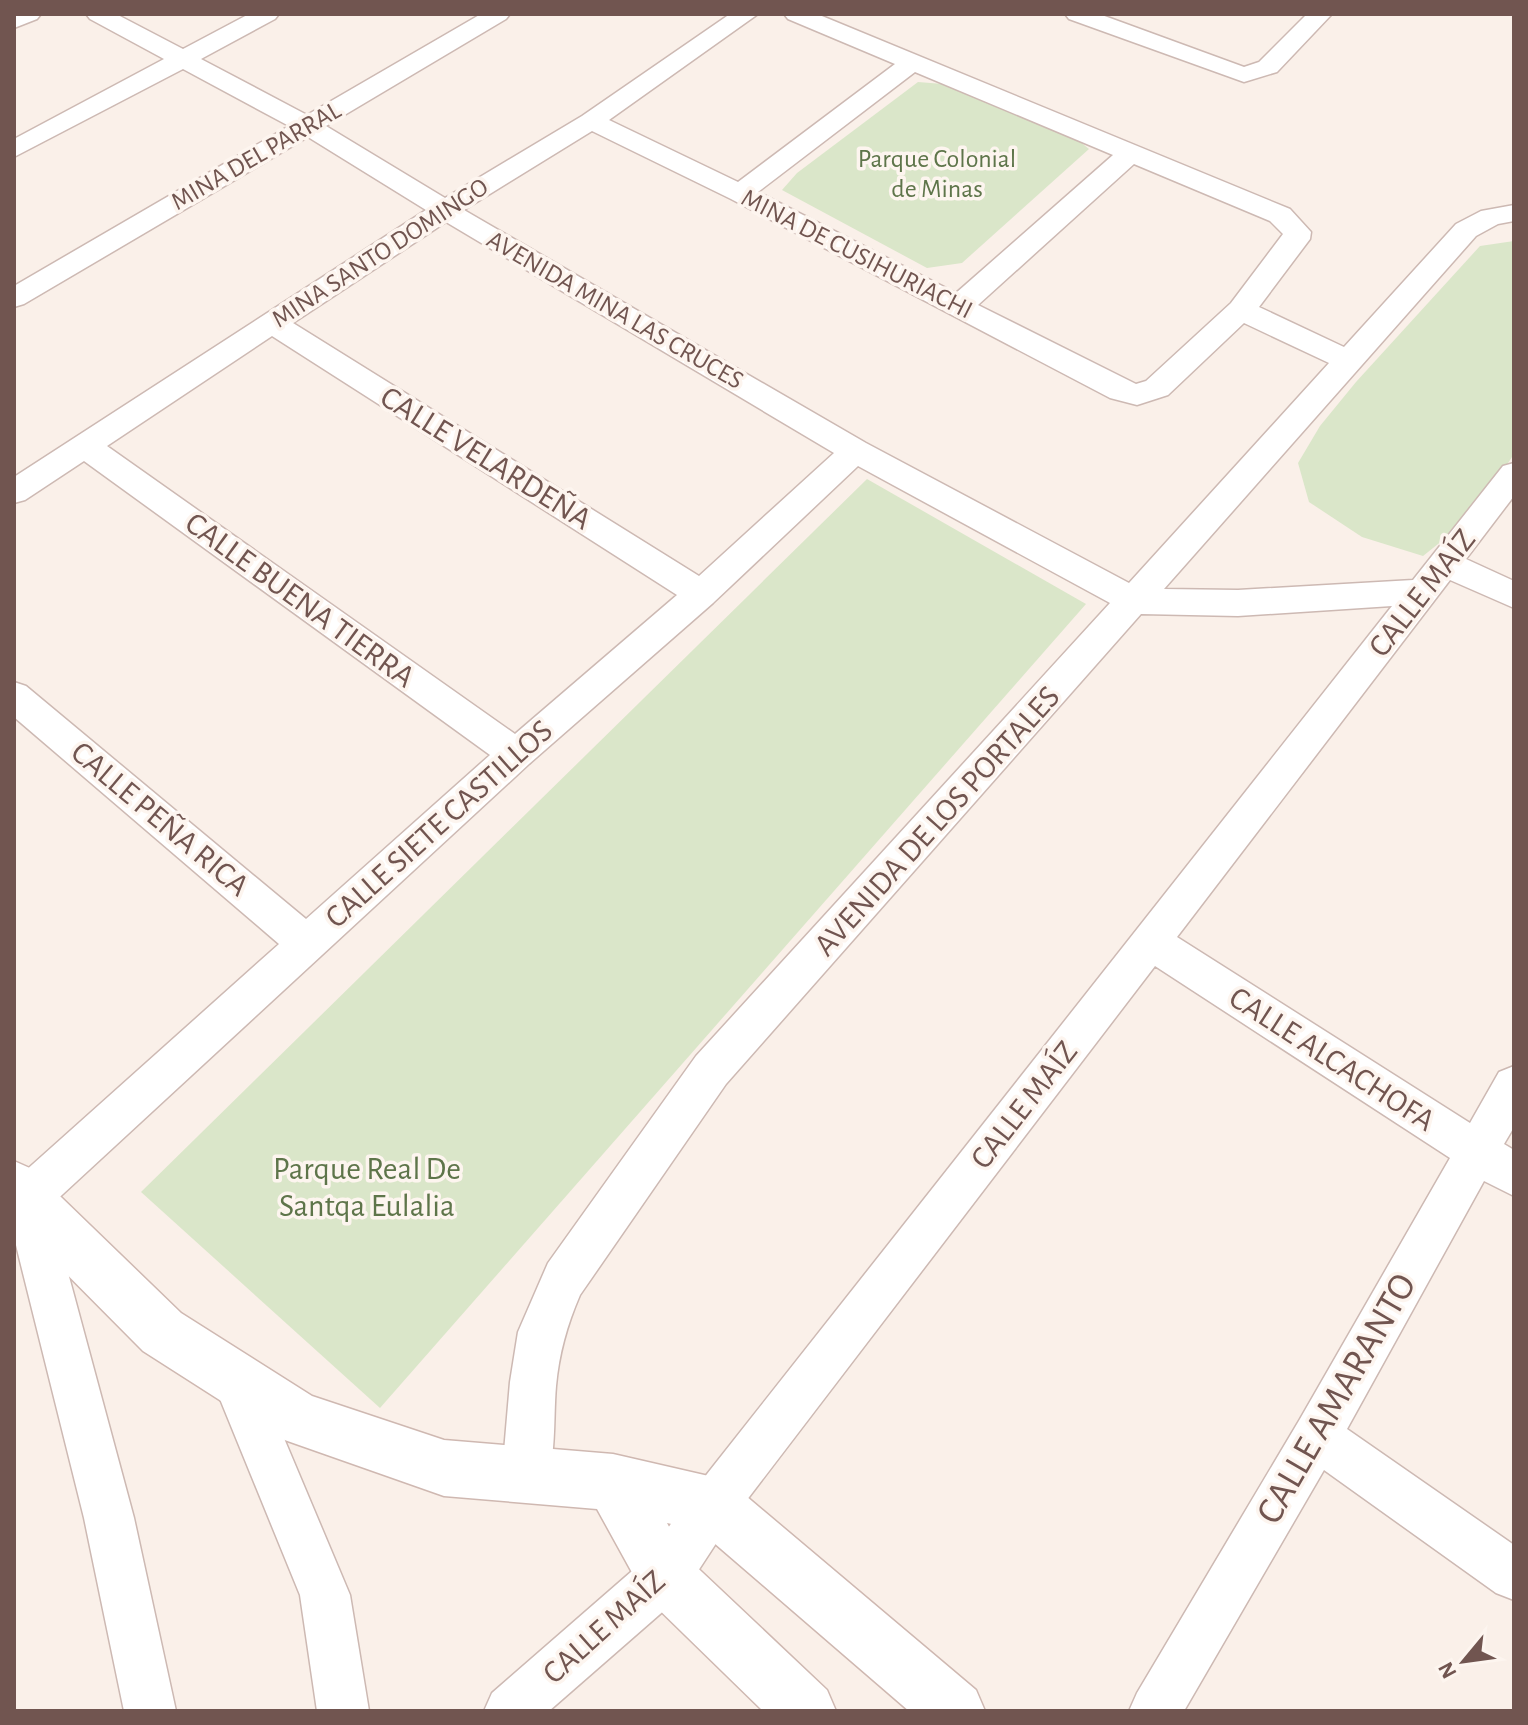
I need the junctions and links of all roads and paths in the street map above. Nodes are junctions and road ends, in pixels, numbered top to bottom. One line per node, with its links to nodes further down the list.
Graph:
1 (29, 14): 9 (street)
2 (98, 14): 10 (street, AVENIDA MINA LAS CRUCES)
3 (267, 14): 10 (street)
4 (498, 14): 13 (street, MINA DEL PARRAL)
5 (746, 14): 12 (street, MINA SANTO DOMINGO)
6 (796, 14): 11 (street)
7 (1077, 14): 8 (street)
8 (1320, 14)
9 (14, 21)
10 (184, 58): 13 (street, AVENIDA MINA LAS CRUCES); 14 (street)
11 (913, 62): 15 (street); 16 (street)
12 (591, 121): 16 (street, MINA DE CUSIHURIACHI); 17 (street, MINA SANTO DOMINGO)
13 (307, 125): 17 (street, AVENIDA MINA LAS CRUCES); 19 (street, MINA DEL PARRAL)
14 (14, 149)
15 (1132, 152): 20 (street); 21 (street)
16 (740, 193): 20 (street, MINA DE CUSIHURIACHI)
17 (445, 210): 22 (street, MINA SANTO DOMINGO); 25 (street, AVENIDA MINA LAS CRUCES)
18 (1514, 213): 23 (street, AVENIDA DE LOS PORTALES)
19 (14, 298)
20 (959, 306): 21 (street, MINA DE CUSIHURIACHI)
21 (1241, 310): 23 (street)
22 (272, 323): 24 (street, MINA SANTO DOMINGO); 29 (street, CALLE VELARDEÑA)
23 (1347, 360): 31 (street, AVENIDA DE LOS PORTALES)
24 (84, 445): 27 (street, MINA SANTO DOMINGO); 33 (street, CALLE BUENA TIERRA)
25 (855, 451): 29 (street, CALLE SIETE CASTILLOS); 31 (street, AVENIDA MINA LAS CRUCES)
26 (1514, 474): 28 (street, CALLE MAÍZ)
27 (14, 492)
28 (1434, 578): 30 (street); 31 (street); 34 (street, CALLE MAÍZ)
29 (701, 594): 33 (street, CALLE SIETE CASTILLOS)
30 (1514, 595)
31 (1135, 601): 41 (street, AVENIDA DE LOS PORTALES)
32 (14, 696): 35 (street, CALLE PEÑA RICA)
33 (516, 754): 35 (street, CALLE SIETE CASTILLOS)
34 (1151, 942): 37 (street, CALLE ALCACHOFA); 43 (street, CALLE MAÍZ)
35 (306, 943): 38 (street, CALLE SIETE CASTILLOS)
36 (1514, 1086): 37 (street, CALLE AMARANTO)
37 (1496, 1163): 40 (street, CALLE AMARANTO)
38 (20, 1192): 39 (main road); 46 (street)
39 (234, 1377): 41 (main road); 47 (street)
40 (1317, 1436): 44 (street); 51 (street, CALLE AMARANTO)
41 (526, 1475): 42 (main road)
42 (613, 1482): 43 (main road); 45 (main road)
43 (713, 1505): 45 (street, CALLE MAÍZ); 50 (main road)
44 (1514, 1575)
45 (665, 1576): 48 (street, CALLE MAÍZ); 49 (main road)
46 (150, 1711)
47 (343, 1711)
48 (510, 1711)
49 (806, 1711)
50 (955, 1711)
51 (1155, 1711)

